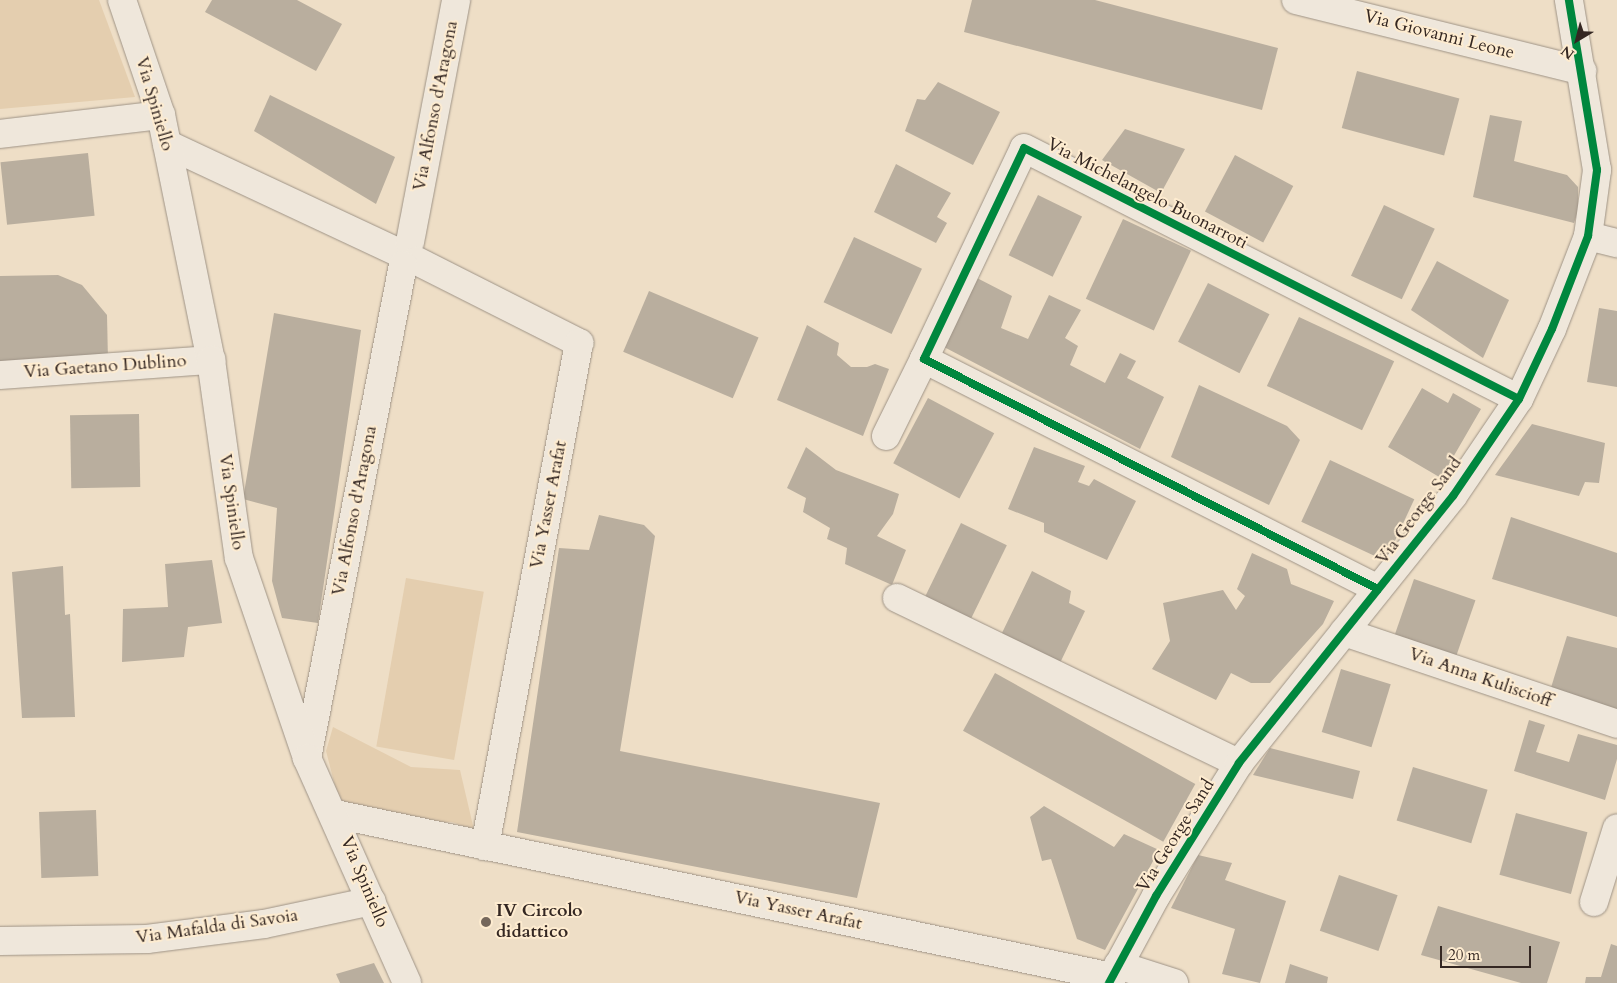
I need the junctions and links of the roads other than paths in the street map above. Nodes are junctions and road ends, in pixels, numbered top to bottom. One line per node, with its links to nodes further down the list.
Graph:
1 (122, 0): 6 (street, Via Spiniello)
2 (456, 0): 11 (street, Via Alfonso d'Aragona)
3 (1296, 0): 5 (street, Via Giovanni Leone)
4 (1569, 0): 5 (street, Via George Sand)
5 (1582, 70): 9 (street, Via George Sand)
6 (161, 115): 7 (street); 8 (street, Via Spiniello)
7 (0, 134)
8 (167, 144): 11 (street); 13 (street, Via Spiniello)
9 (1588, 236): 10 (street); 15 (street, Via George Sand)
10 (1617, 243)
11 (406, 255): 21 (street, Via Alfonso d'Aragona); 25 (street, Via Yasser Arafat)
12 (924, 359): 15 (street, Via Michelangelo Buonarroti); 16 (street); 17 (street)
13 (211, 360): 14 (street, Via Gaetano Dublino); 21 (street, Via Spiniello)
14 (0, 375)
15 (1519, 399): 17 (street, Via George Sand)
16 (886, 436)
17 (1378, 589): 19 (street, Via George Sand)
18 (898, 598): 22 (street)
19 (1344, 632): 20 (street, Via Anna Kuliscioff); 22 (street, Via George Sand)
20 (1617, 724)
21 (308, 758): 23 (street, Via Spiniello)
22 (1239, 763): 29 (street, Via George Sand)
23 (335, 814): 25 (street, Via Yasser Arafat); 26 (street, Via Spiniello)
24 (1617, 828): 27 (street)
25 (485, 846): 29 (street, Via Yasser Arafat)
26 (372, 901): 28 (street, Via Mafalda di Savoia); 30 (street, Via Spiniello)
27 (1594, 902)
28 (0, 941)
29 (1113, 975): 31 (street, Via Yasser Arafat)
30 (407, 983)
31 (1174, 983)

